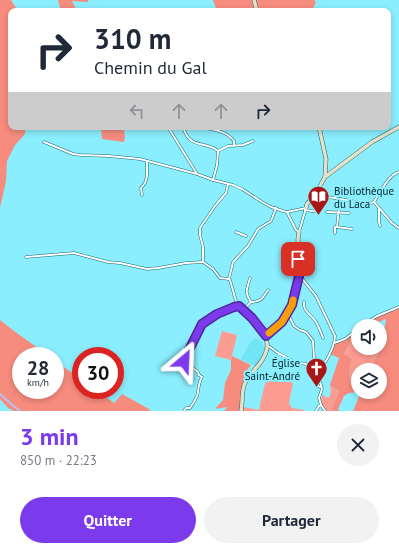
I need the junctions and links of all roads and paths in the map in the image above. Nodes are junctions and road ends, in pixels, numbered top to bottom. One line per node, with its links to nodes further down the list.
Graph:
1 (399, 127): 13 (street)
2 (170, 130): 12 (street)
3 (184, 130): 9 (street)
4 (213, 130): 8 (street)
5 (320, 130): 13 (street)
6 (253, 141): 8 (street)
7 (44, 142): 10 (street)
8 (234, 146): 9 (street)
9 (218, 151): 14 (street)
10 (147, 161): 12 (street); 16 (street)
11 (399, 172): 19 (street)
12 (197, 174): 14 (street)
13 (325, 177): 17 (street)
14 (213, 180): 15 (street)
15 (228, 184): 20 (street); 37 (street)
16 (142, 195)
17 (314, 195): 18 (street); 22 (street)
18 (340, 199): 19 (street); 26 (street)
19 (374, 202): 21 (street)
20 (276, 208): 23 (street); 40 (street)
21 (379, 208): 28 (street); 30 (street)
22 (305, 209): 23 (street); 24 (street); 33 (street)
23 (287, 212): 33 (street)
24 (319, 212)
25 (327, 212): 26 (street)
26 (338, 213): 27 (street); 29 (street)
27 (349, 213)
28 (380, 226)
29 (337, 227): 31 (street); 34 (street)
30 (399, 228)
31 (352, 229)
32 (236, 232): 35 (street)
33 (299, 232): 38 (street)
34 (335, 233)
35 (246, 236)
36 (26, 257): 37 (street)
37 (203, 262): 40 (street)
38 (299, 276): 47 (street); 52 (street)
39 (250, 278): 42 (street)
40 (228, 279): 44 (street)
41 (268, 290): 42 (street)
42 (251, 302): 46 (street)
43 (304, 302): 51 (street)
44 (239, 306): 46 (street); 57 (street)
45 (399, 308): 48 (street)
46 (243, 310): 50 (street)
47 (287, 312): 50 (street); 54 (street)
48 (372, 319)
49 (351, 334): 52 (street)
50 (266, 336): 53 (street)
51 (323, 338)
52 (334, 342): 54 (street)
53 (267, 345): 55 (street); 58 (street)
54 (319, 367): 55 (street)
55 (318, 372): 56 (street)
56 (321, 406): 59 (street); 60 (street)
57 (184, 411)
58 (241, 411)
59 (316, 411)
60 (325, 411)

